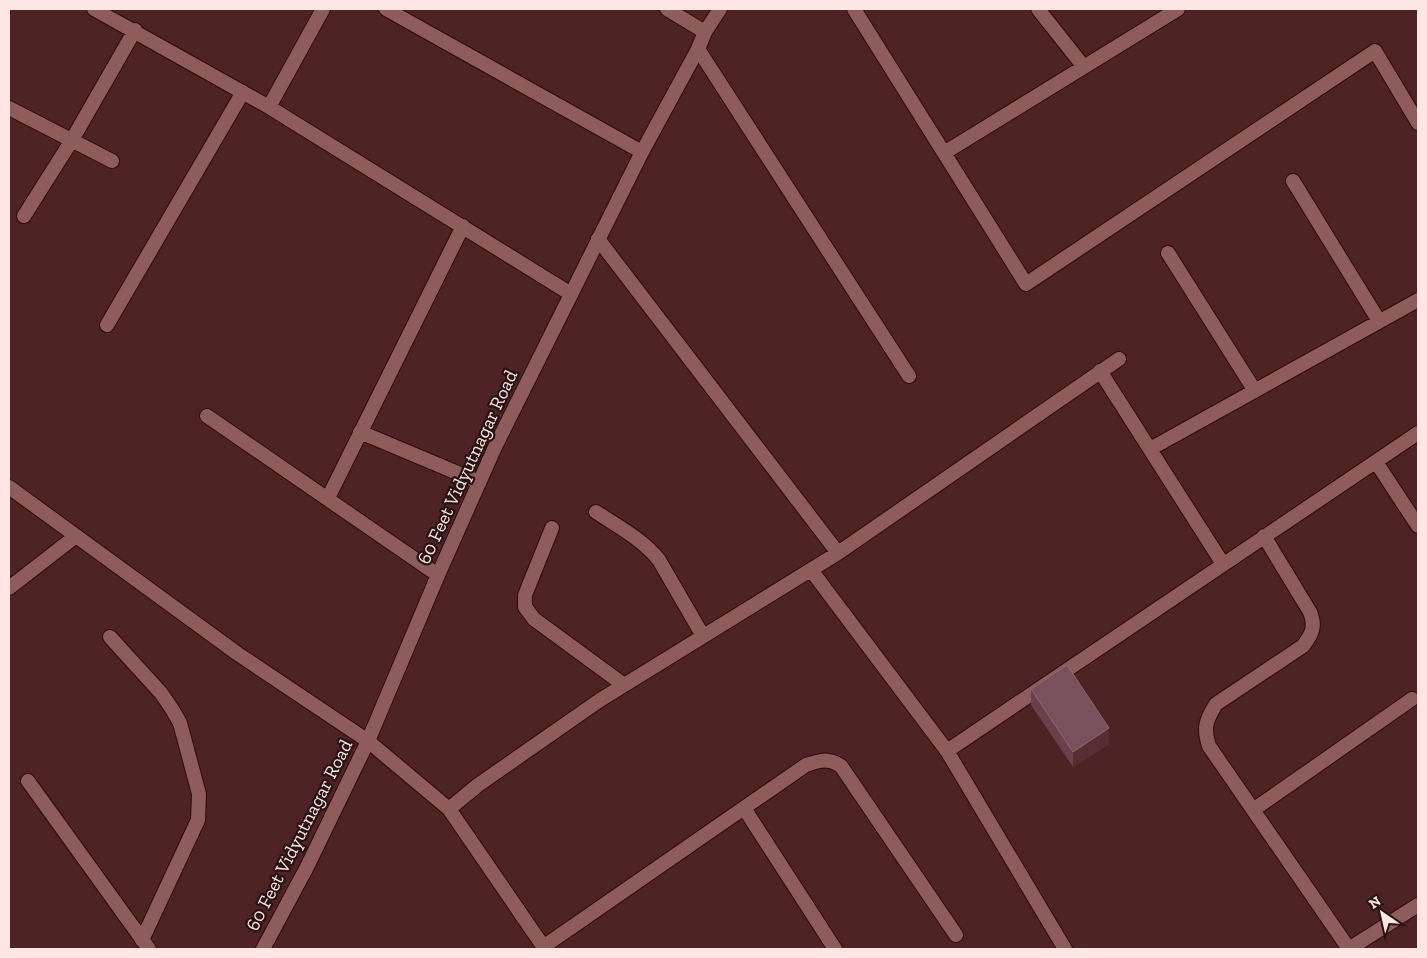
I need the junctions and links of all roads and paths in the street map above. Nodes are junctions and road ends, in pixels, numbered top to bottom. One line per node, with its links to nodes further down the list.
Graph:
1 (94, 9): 9 (street)
2 (323, 9): 15 (street)
3 (386, 9): 19 (street)
4 (667, 9): 11 (street)
5 (720, 9): 11 (street, 60 Feet Vidyutnagar Road)
6 (854, 9): 20 (street)
7 (1038, 9): 13 (street)
8 (1178, 9): 13 (street)
9 (121, 15): 10 (street)
10 (135, 30): 14 (street); 18 (street)
11 (705, 32): 12 (street, 60 Feet Vidyutnagar Road)
12 (698, 49): 19 (street, 60 Feet Vidyutnagar Road); 33 (street)
13 (1084, 67): 20 (street)
14 (243, 92): 15 (street); 30 (street)
15 (269, 107): 24 (street)
16 (9, 108): 18 (street)
17 (1418, 123): 20 (street)
18 (72, 140): 21 (street); 23 (street)
19 (642, 152): 25 (street, 60 Feet Vidyutnagar Road)
20 (944, 153)
21 (112, 161)
22 (1293, 181): 29 (street)
23 (24, 216)
24 (463, 226): 27 (street); 36 (street)
25 (598, 239): 27 (street, 60 Feet Vidyutnagar Road); 48 (street)
26 (1168, 253): 34 (street)
27 (571, 294): 40 (street, 60 Feet Vidyutnagar Road)
28 (1418, 300): 29 (street)
29 (1379, 321): 34 (street)
30 (107, 325)
31 (1119, 359): 32 (street)
32 (1100, 371): 38 (street); 48 (street)
33 (909, 376)
34 (1254, 391): 38 (street)
35 (207, 416): 42 (street)
36 (360, 432): 40 (street); 42 (street)
37 (1418, 433): 39 (street)
38 (1150, 449): 49 (street)
39 (1376, 462): 44 (street); 47 (street)
40 (479, 482): 51 (street, 60 Feet Vidyutnagar Road)
41 (9, 487): 46 (street)
42 (328, 498): 51 (street)
43 (596, 512): 53 (street)
44 (1418, 526)
45 (552, 528): 55 (street)
46 (76, 536): 52 (street); 57 (street)
47 (1264, 536): 49 (street); 62 (street)
48 (838, 553): 50 (street)
49 (1222, 564): 58 (street)
50 (811, 570): 53 (street); 58 (street)
51 (438, 575): 57 (street, 60 Feet Vidyutnagar Road)
52 (9, 588)
53 (703, 636): 55 (street)
54 (110, 637): 65 (street)
55 (624, 685): 61 (street)
56 (1412, 699): 62 (street)
57 (368, 741): 61 (street); 67 (street, 60 Feet Vidyutnagar Road)
58 (947, 751): 69 (street)
59 (28, 781): 65 (street)
60 (744, 808): 64 (street); 66 (street); 68 (street)
61 (449, 809): 66 (street)
62 (1253, 810): 70 (street)
63 (1418, 905): 70 (street)
64 (956, 935)
65 (146, 944)
66 (544, 948)
67 (263, 949)
68 (835, 949)
69 (1065, 949)
70 (1349, 949)

